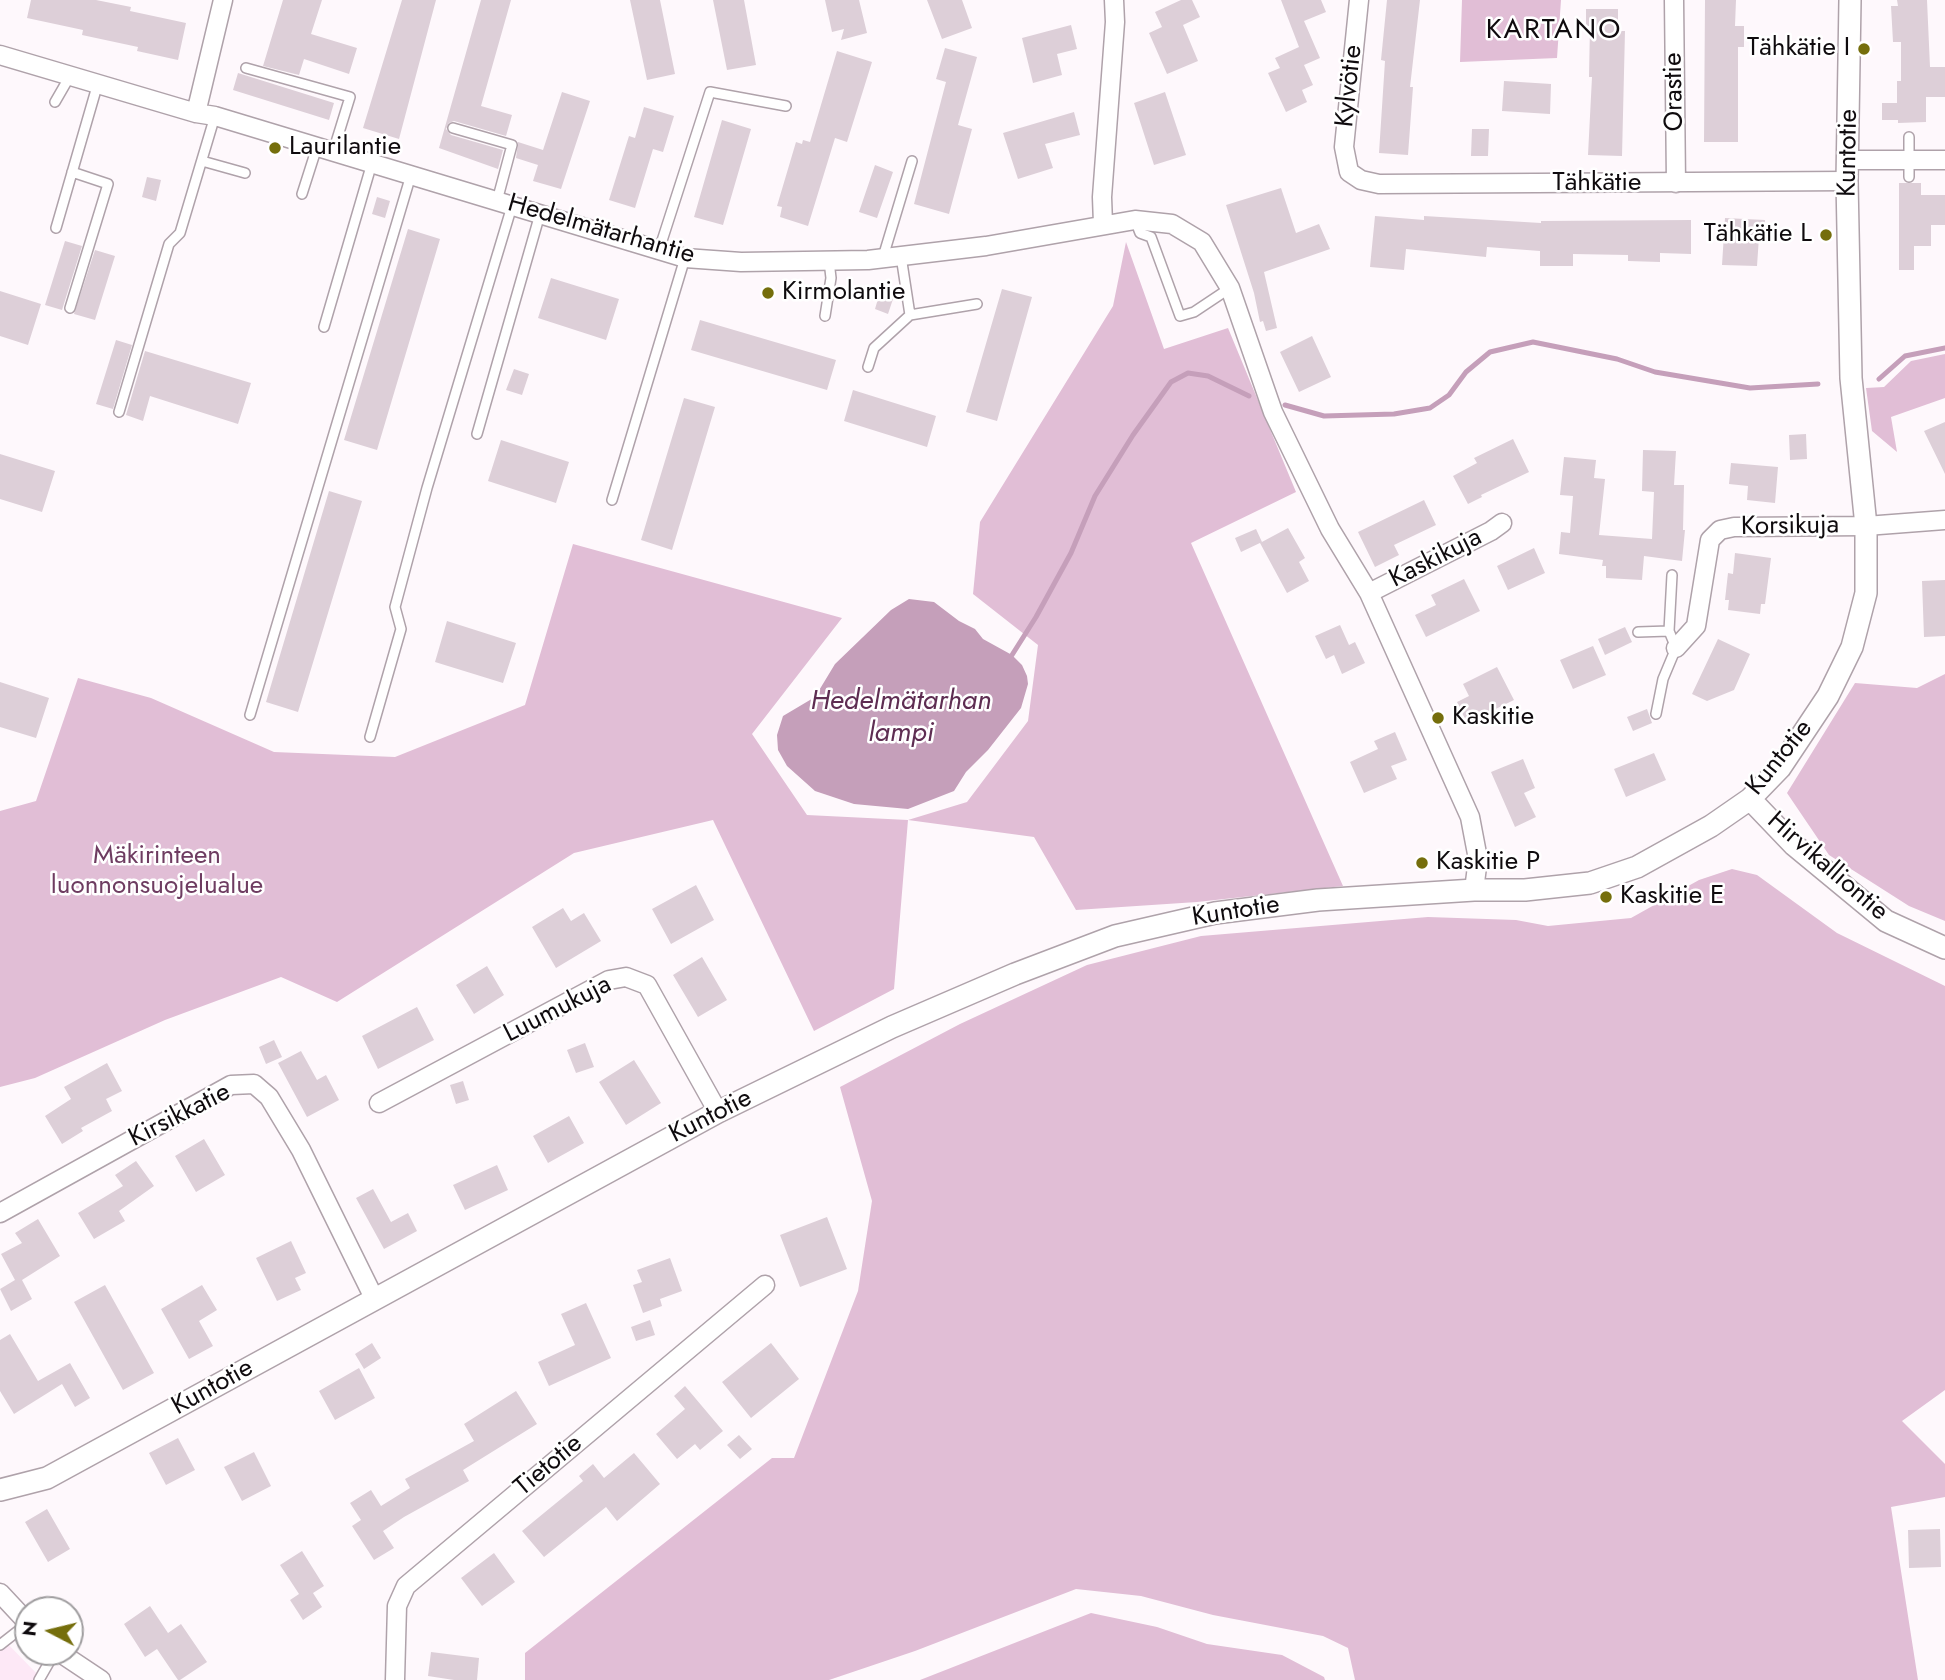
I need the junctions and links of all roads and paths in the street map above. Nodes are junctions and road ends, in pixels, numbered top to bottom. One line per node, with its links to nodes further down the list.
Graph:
1 (223, 0): 12 (street)
2 (1114, 0): 32 (street)
3 (1359, 0): 24 (street, Kylvötie)
4 (1674, 0): 27 (street, Orastie)
5 (1850, 0): 22 (street, Kuntotie)
6 (0, 55): 8 (street, Hedelmätarhantie)
7 (246, 68): 16 (lane)
8 (70, 76): 9 (street, Hedelmätarhantie); 10 (lane)
9 (98, 83): 12 (street, Hedelmätarhantie); 23 (lane)
10 (55, 102)
11 (786, 106): 34 (lane)
12 (196, 113): 13 (street, Hedelmätarhantie)
13 (215, 116): 16 (street, Hedelmätarhantie); 18 (lane)
14 (453, 128): 29 (lane)
15 (1909, 137): 21 (lane)
16 (325, 149): 20 (street, Hedelmätarhantie); 28 (lane)
17 (1945, 160): 21 (street, Tähkätie)
18 (202, 161): 25 (lane); 46 (lane)
19 (912, 161): 36 (lane)
20 (372, 163): 26 (street, Hedelmätarhantie); 44 (lane)
21 (1909, 168): 22 (street, Tähkätie)
22 (1848, 171): 27 (street, Tähkätie); 51 (street, Kuntotie)
23 (72, 172): 33 (lane); 41 (lane)
24 (1349, 172): 27 (street, Tähkätie)
25 (245, 173)
26 (411, 175): 29 (street, Hedelmätarhantie); 58 (lane)
27 (1676, 183)
28 (302, 194)
29 (504, 203): 30 (street, Hedelmätarhantie); 59 (lane)
30 (540, 214): 34 (street, Hedelmätarhantie); 47 (lane)
31 (1135, 219): 32 (street, Hedelmätarhantie); 39 (street, Hedelmätarhantie); 39 (lane)
32 (1103, 224): 35 (street, Hedelmätarhantie)
33 (56, 228)
34 (659, 250): 37 (street, Hedelmätarhantie)
35 (901, 256): 36 (street, Hedelmätarhantie); 42 (lane)
36 (883, 257): 38 (street, Hedelmätarhantie)
37 (685, 258): 38 (street, Hedelmätarhantie); 48 (lane)
38 (830, 261): 43 (lane)
39 (1230, 288): 53 (street, Hedelmätarhantie)
40 (978, 304): 42 (lane)
41 (70, 308)
42 (910, 315): 45 (lane)
43 (825, 316)
44 (324, 327)
45 (868, 366)
46 (119, 412)
47 (477, 434)
48 (612, 500)
49 (1945, 520): 51 (street, Korsikuja)
50 (1502, 523): 53 (street, Kaskikuja)
51 (1866, 526): 56 (street, Korsikuja); 60 (street, Kuntotie)
52 (1672, 575): 54 (lane)
53 (1370, 593): 61 (street)
54 (1669, 631): 55 (lane); 56 (lane)
55 (1638, 632)
56 (1676, 648): 57 (lane)
57 (1656, 714)
58 (250, 715)
59 (370, 737)
60 (1750, 799): 61 (street, Kuntotie); 62 (street, Hirvikalliontie)
61 (1474, 890): 64 (street, Kuntotie)
62 (1945, 948)
63 (380, 1103): 64 (street, Luumukuja)
64 (718, 1112): 67 (street, Kuntotie)
65 (0, 1213): 67 (street, Kirsikkatie)
66 (765, 1285): 75 (street, Tietotie)
67 (375, 1300): 68 (street, Kuntotie)
68 (0, 1490)
69 (0, 1593): 70 (street)
70 (14, 1608)
71 (14, 1634): 72 (lane)
72 (0, 1645)
73 (79, 1666): 74 (street)
74 (101, 1680)
75 (395, 1680)

